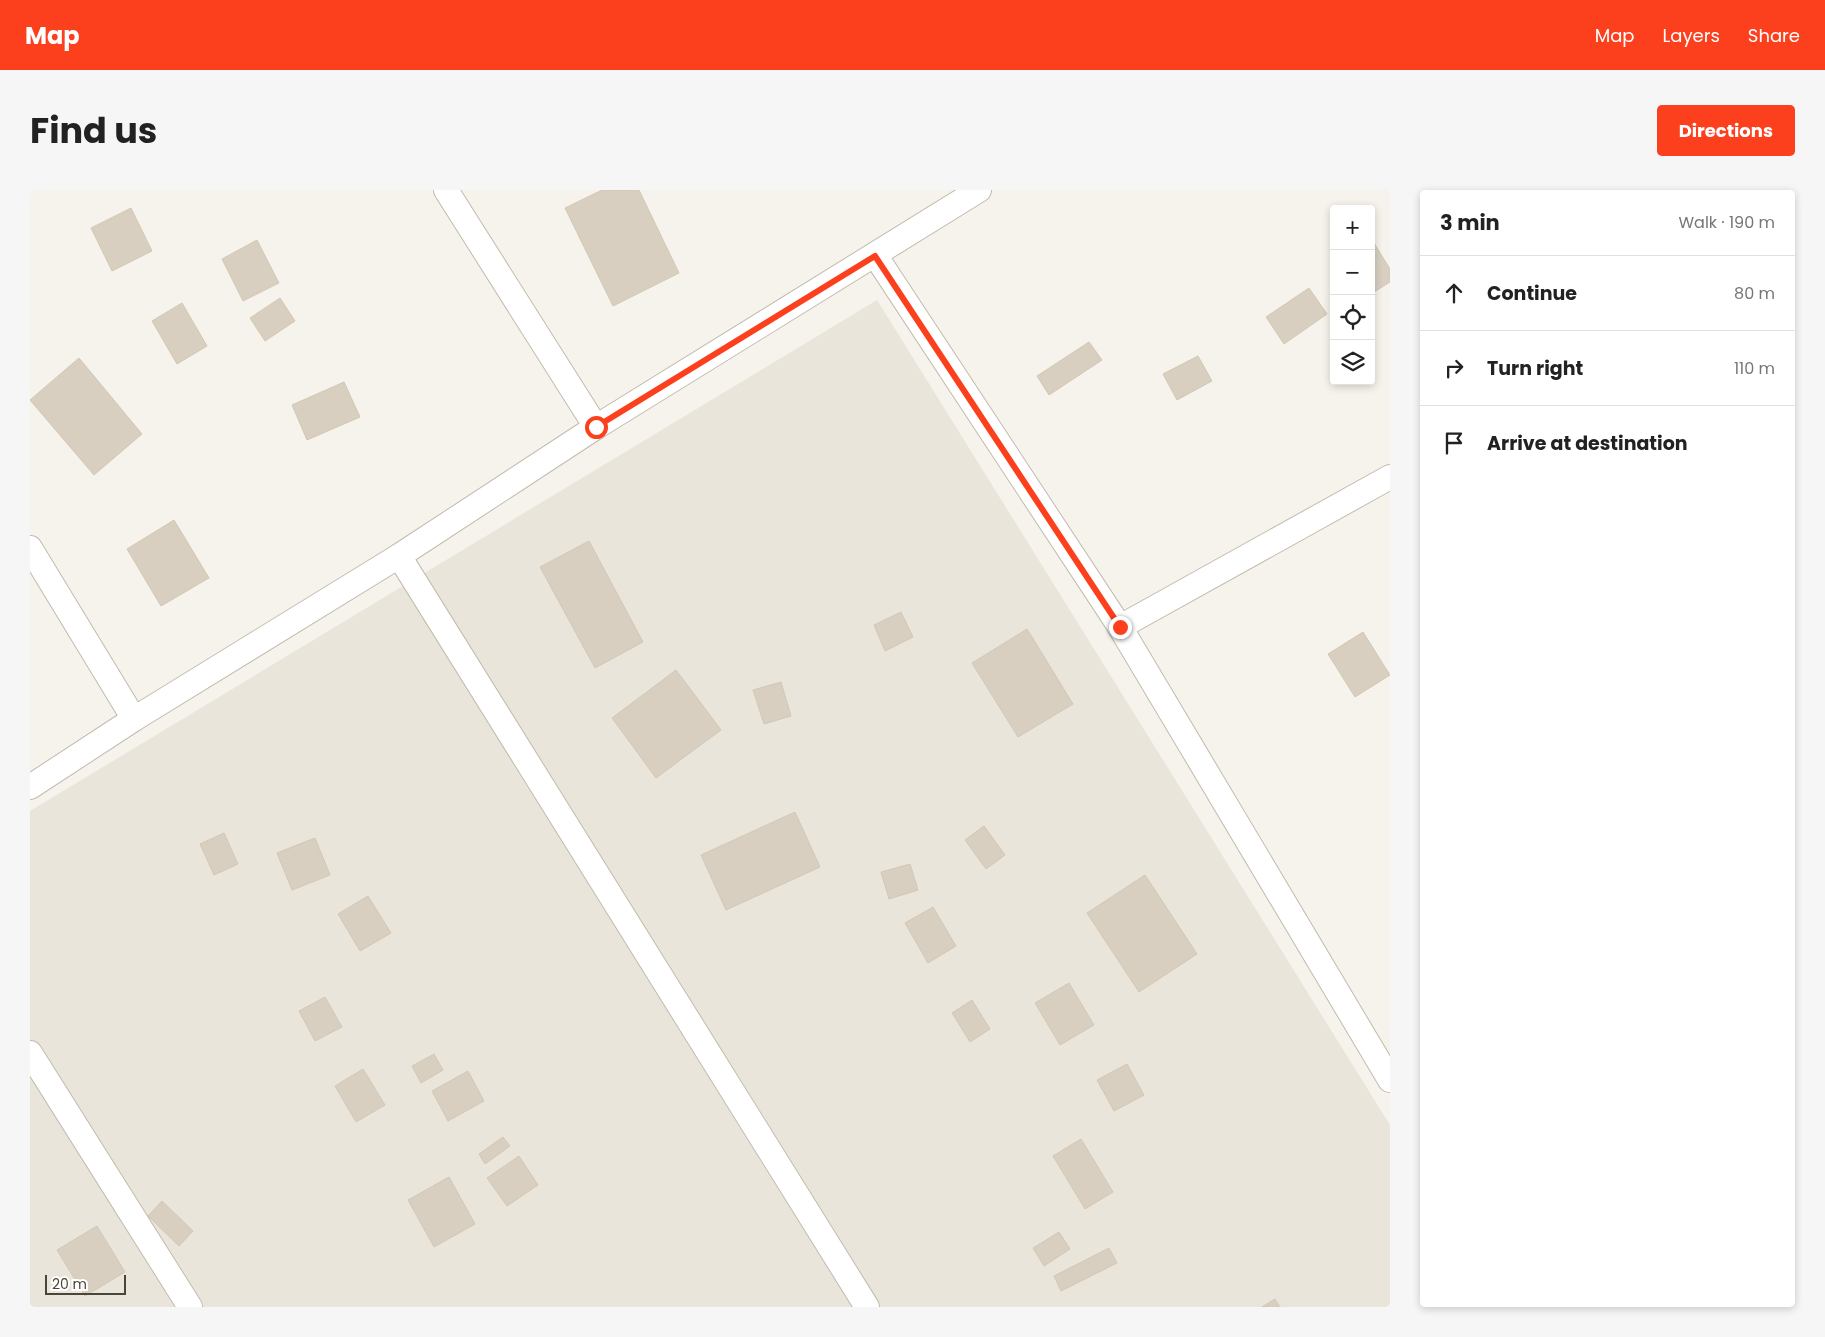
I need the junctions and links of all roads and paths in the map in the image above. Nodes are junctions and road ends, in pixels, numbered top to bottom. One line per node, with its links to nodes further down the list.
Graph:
1 (446, 190): 4 (street)
2 (979, 190): 3 (street)
3 (875, 256): 4 (street); 8 (street)
4 (596, 427): 7 (street)
5 (1390, 477): 8 (street)
6 (30, 548): 9 (street)
7 (399, 556): 9 (street); 14 (street)
8 (1120, 627): 12 (street)
9 (134, 719): 10 (street)
10 (30, 787)
11 (30, 1053): 13 (street)
12 (1390, 1080)
13 (190, 1307)
14 (866, 1307)

